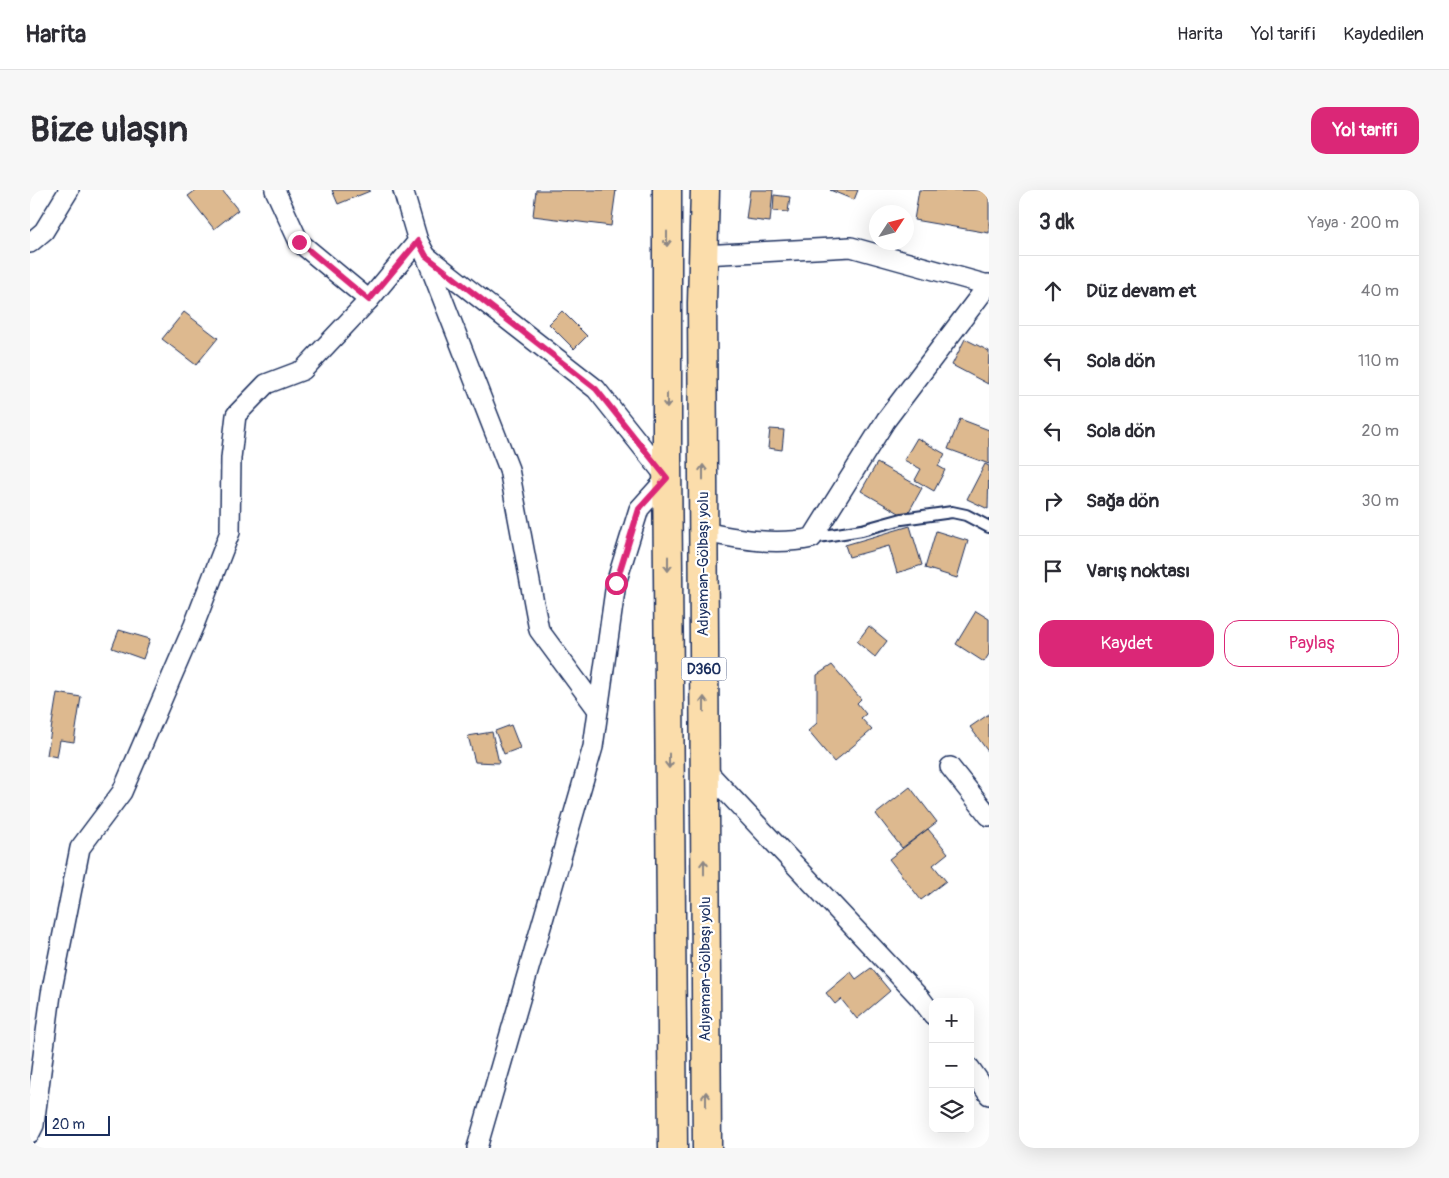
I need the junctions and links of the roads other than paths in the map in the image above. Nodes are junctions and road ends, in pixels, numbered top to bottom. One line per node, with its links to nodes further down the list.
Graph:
1 (69, 190): 6 (street)
2 (275, 190): 10 (street)
3 (402, 190): 7 (street)
4 (667, 190): 11 (highway, D360, one-way to 11)
5 (705, 190): 8 (highway, Adıyaman-Gölbaşı yolu / D360)
6 (30, 243)
7 (422, 248): 10 (street); 11 (street); 15 (street)
8 (703, 255): 9 (street); 13 (highway, Adıyaman-Gölbaşı yolu / D360, one-way to 8)
9 (989, 284): 14 (street)
10 (369, 300): 22 (street)
11 (667, 478): 15 (street); 24 (highway, D360, one-way to 24)
12 (989, 527): 14 (lane)
13 (703, 532): 14 (street); 17 (highway, Adıyaman-Gölbaşı yolu / D360, one-way to 13)
14 (812, 538)
15 (598, 710): 23 (street)
16 (950, 767): 18 (street)
17 (704, 768): 19 (street); 25 (highway, Adıyaman-Gölbaşı yolu / D360, one-way to 17)
18 (989, 816)
19 (929, 1010)
20 (974, 1074): 21 (street)
21 (989, 1095)
22 (30, 1133)
23 (477, 1148)
24 (673, 1148)
25 (708, 1148)

